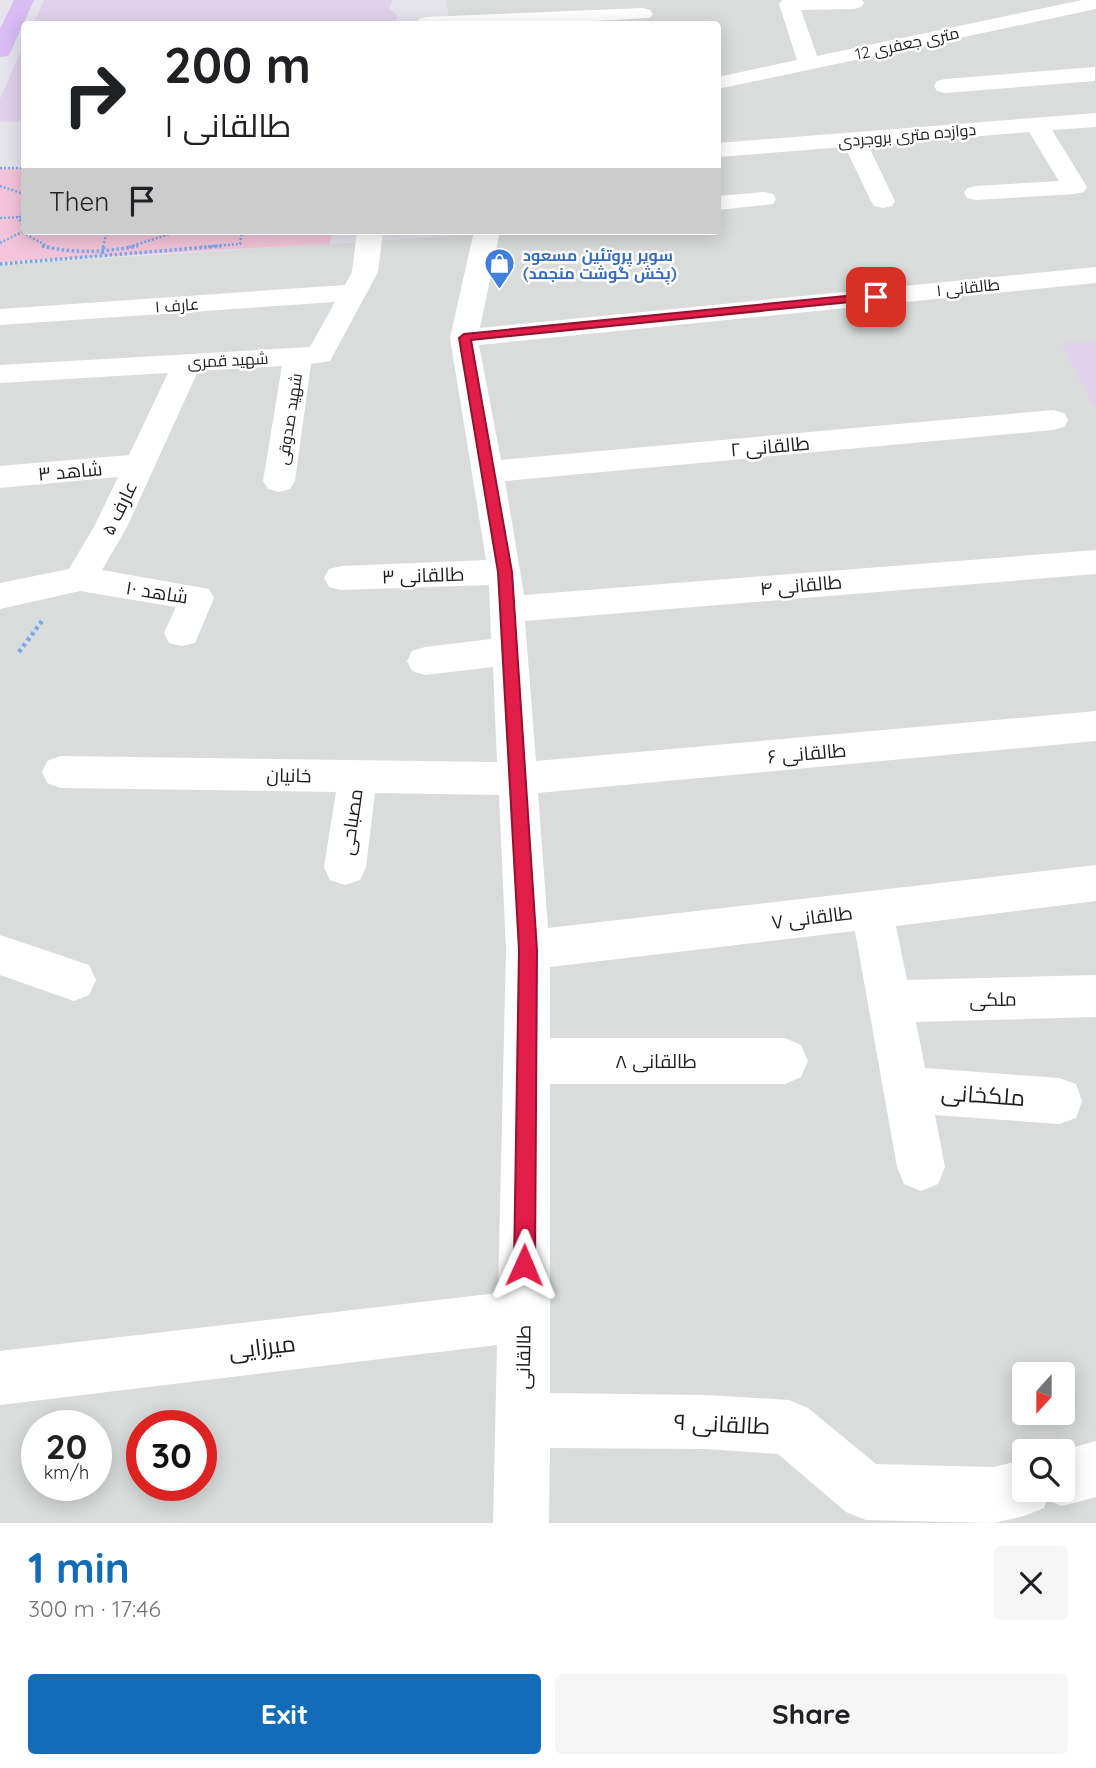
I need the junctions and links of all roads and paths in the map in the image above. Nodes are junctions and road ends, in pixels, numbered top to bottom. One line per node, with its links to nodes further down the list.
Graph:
1 (24, 0): 10 (main road)
2 (427, 0): 7 (street)
3 (1096, 2): 9 (street, 12 متری جعفری)
4 (853, 4): 11 (street)
5 (959, 6): 9 (street)
6 (643, 14): 8 (street)
7 (426, 21)
8 (491, 21)
9 (970, 29): 11 (street, 12 متری جعفری)
10 (0, 51)
11 (808, 64): 14 (street, 12 متری جعفری)
12 (1095, 74): 13 (street)
13 (1018, 80): 15 (street); 17 (street)
14 (721, 82)
15 (944, 86)
16 (1096, 120): 17 (street, دوازده متری بروجردی)
17 (1042, 124): 18 (street, دوازده متری بروجردی); 23 (street)
18 (853, 139): 19 (street, دوازده متری بروجردی); 27 (street)
19 (721, 150)
20 (0, 168): 21 (path)
21 (21, 168)
22 (0, 186): 24 (path)
23 (1075, 187): 25 (street); 28 (street)
24 (21, 193)
25 (976, 193)
26 (764, 199): 29 (street)
27 (883, 201)
28 (1096, 201)
29 (721, 203)
30 (21, 214): 32 (path)
31 (0, 218): 32 (path)
32 (19, 218): 33 (path)
33 (21, 227)
34 (21, 232): 41 (path)
35 (27, 235): 42 (path)
36 (106, 235): 42 (path)
37 (169, 235): 42 (path)
38 (241, 235): 42 (path)
39 (370, 235): 45 (street, شهید قمری)
40 (486, 235): 47 (street, طالقانی)
41 (0, 243)
42 (102, 254): 43 (path)
43 (0, 264)
44 (1096, 275): 47 (street, طالقانی ۱)
45 (355, 292): 46 (street, عارف ۱); 48 (street, شهید قمری)
46 (0, 317)
47 (464, 338): 53 (street, طالقانی)
48 (298, 356): 49 (street, شهید قمری); 55 (street, شهید صدوقی)
49 (188, 362): 50 (street, شهید قمری); 52 (street, عارف ۵)
50 (0, 374)
51 (1053, 420): 53 (street, طالقانی ۲)
52 (139, 465): 54 (street, شاهد ۳); 57 (street, عارف ۵)
53 (487, 472): 59 (street, طالقانی)
54 (0, 477)
55 (279, 481)
56 (1096, 562): 59 (street, طالقانی ۴)
57 (80, 579): 60 (street); 61 (street, شاهد ۱۰)
58 (341, 579): 59 (street, طالقانی ۳)
59 (506, 590): 62 (street, طالقانی)
60 (0, 596)
61 (181, 633)
62 (510, 651): 63 (street); 67 (street, طالقانی)
63 (425, 661)
64 (1096, 726): 67 (street, طالقانی ۶)
65 (61, 772): 66 (street, خانیان)
66 (358, 776): 67 (street, خانیان); 68 (street, مصباحی)
67 (517, 779): 71 (street, طالقانی)
68 (345, 867)
69 (1096, 883): 70 (street, طالقانی ۷)
70 (872, 910): 71 (street, طالقانی ۷); 75 (street)
71 (528, 950): 77 (street, طالقانی)
72 (0, 955): 73 (street)
73 (74, 980)
74 (1096, 996): 75 (street, ملکی)
75 (890, 1002): 78 (street)
76 (785, 1060): 77 (street, طالقانی ۸)
77 (527, 1061): 81 (street, طالقانی)
78 (906, 1090): 79 (street, ملکخانی); 80 (street)
79 (1059, 1101)
80 (921, 1167)
81 (524, 1316): 82 (street, میرزایی); 83 (street, طالقانی)
82 (0, 1378)
83 (522, 1420): 87 (street, طالقانی ۹); 88 (street, طالقانی)
84 (1096, 1469): 85 (street)
85 (1075, 1475)
86 (1012, 1491): 87 (street, طالقانی ۹)
87 (908, 1508)
88 (521, 1523)

